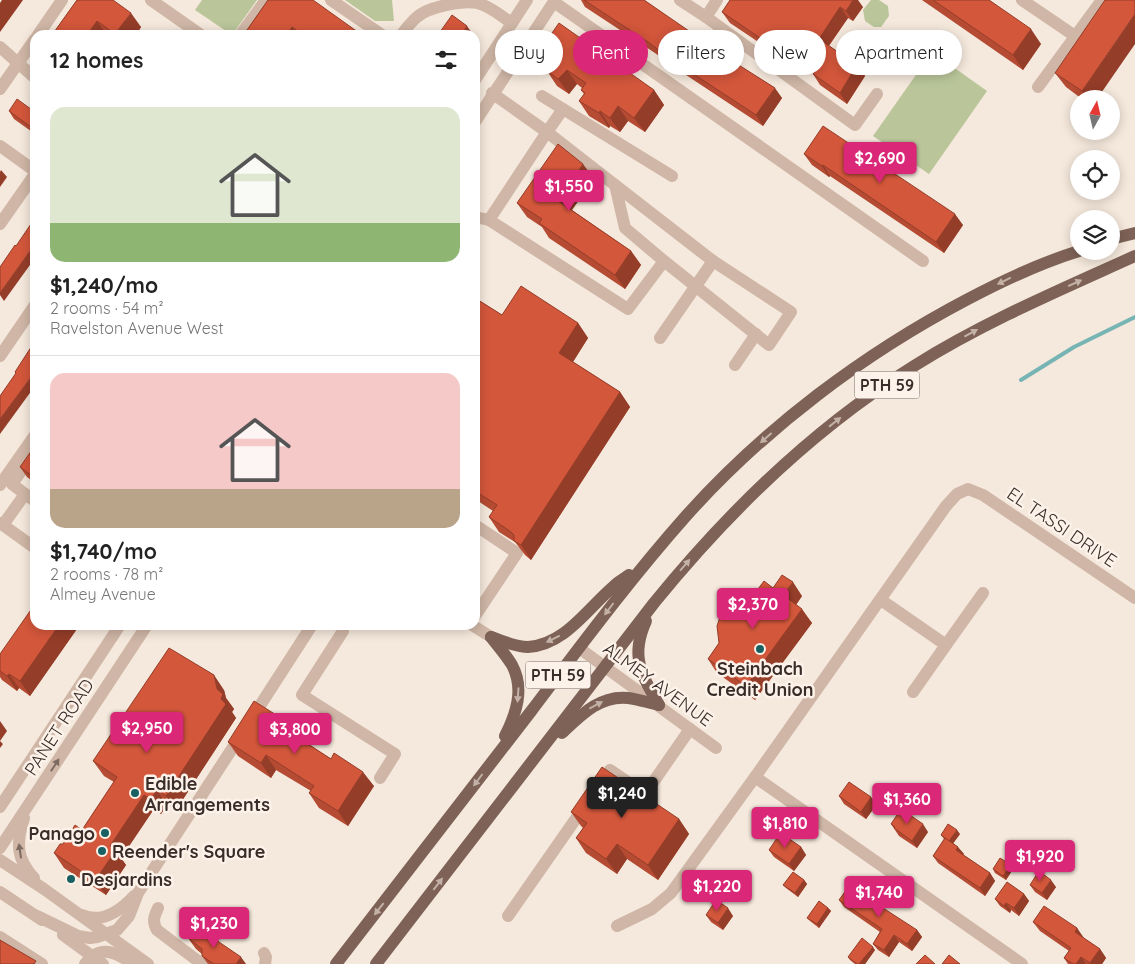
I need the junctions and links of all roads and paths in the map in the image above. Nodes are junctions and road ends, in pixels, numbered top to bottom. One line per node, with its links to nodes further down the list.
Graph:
1 (62, 0): 13 (street)
2 (151, 0): 14 (street)
3 (266, 0): 15 (street)
4 (331, 0): 16 (street)
5 (527, 0): 12 (street)
6 (680, 0): 11 (street)
7 (717, 0): 11 (street)
8 (1022, 0): 18 (street)
9 (554, 1): 26 (street); 46 (street)
10 (1095, 2): 18 (street)
11 (706, 17): 27 (street)
12 (512, 22): 17 (street); 22 (street)
13 (41, 30)
14 (194, 30)
15 (244, 30)
16 (375, 30)
17 (405, 30)
18 (1075, 36): 24 (street)
19 (30, 46): 21 (street)
20 (0, 47): 21 (street)
21 (18, 63): 23 (street); 25 (street)
22 (480, 72)
23 (30, 74)
24 (1038, 87)
25 (0, 89)
26 (492, 94): 30 (street); 31 (street)
27 (877, 94)
28 (542, 96): 29 (street)
29 (563, 109): 31 (street); 34 (street)
30 (480, 114)
31 (547, 132): 36 (street); 38 (street)
32 (0, 146): 33 (street)
33 (30, 168)
34 (672, 176)
35 (30, 179): 39 (street)
36 (616, 185): 44 (street); 45 (street)
37 (480, 218): 38 (street)
38 (489, 220): 44 (street)
39 (0, 224)
40 (1135, 233): 41 (main road)
41 (1120, 237)
42 (1070, 254): 60 (main road, PTH 59, one-way to 60)
43 (1135, 256): 64 (main road, PTH 59, one-way to 43)
44 (664, 260): 47 (street)
45 (713, 261): 47 (street); 49 (street)
46 (923, 261)
47 (696, 286): 49 (street); 50 (street)
48 (30, 312): 51 (street)
49 (756, 334): 52 (street)
50 (660, 338)
51 (0, 356)
52 (735, 365)
53 (30, 442): 55 (street)
54 (30, 458): 56 (street)
55 (0, 485)
56 (30, 497): 57 (street)
57 (2, 524): 59 (street)
58 (480, 528): 65 (street)
59 (30, 544)
60 (644, 565): 71 (main road, one-way to 71); 73 (main road, PTH 59, one-way to 73)
61 (983, 593): 72 (street)
62 (1135, 598): 63 (street, EL TASSI DRIVE)
63 (881, 600): 72 (street); 81 (street)
64 (654, 602): 74 (main road, PTH 59); 76 (main road)
65 (480, 608)
66 (117, 630): 84 (street, PANET ROAD)
67 (144, 630): 83 (street, PANET ROAD, one-way to 67)
68 (309, 630): 89 (street)
69 (338, 630): 82 (street)
70 (480, 630): 71 (street)
71 (491, 637): 79 (main road, one-way to 79)
72 (946, 645): 75 (street)
73 (579, 648): 74 (street, ALMEY AVENUE); 79 (main road, PTH 59)
74 (605, 667): 76 (street, ALMEY AVENUE); 80 (main road, PTH 59)
75 (912, 692)
76 (659, 705): 77 (street, ALMEY AVENUE); 80 (main road, one-way to 76)
77 (690, 729): 78 (street, ALMEY AVENUE); 94 (street)
78 (716, 748)
79 (496, 757): 104 (main road, PTH 59, one-way to 104)
80 (533, 760): 105 (main road, PTH 59, one-way to 80)
81 (755, 777): 95 (street); 106 (street)
82 (380, 778)
83 (28, 806): 85 (street, PANET ROAD); 87 (street, one-way to 83)
84 (0, 808)
85 (0, 848)
86 (0, 860): 87 (street)
87 (44, 889): 92 (street)
88 (0, 892): 93 (street)
89 (138, 893): 92 (street); 96 (street)
90 (0, 903): 93 (street)
91 (158, 908): 103 (street)
92 (73, 910): 96 (street)
93 (32, 913): 96 (street); 98 (street)
94 (508, 916)
95 (617, 926)
96 (107, 934): 102 (street)
97 (0, 936): 99 (street)
98 (88, 960): 100 (street); 101 (street)
99 (42, 964)
100 (103, 964)
101 (133, 964)
102 (148, 964)
103 (202, 964)
104 (336, 964)
105 (376, 964)
106 (1022, 964)

